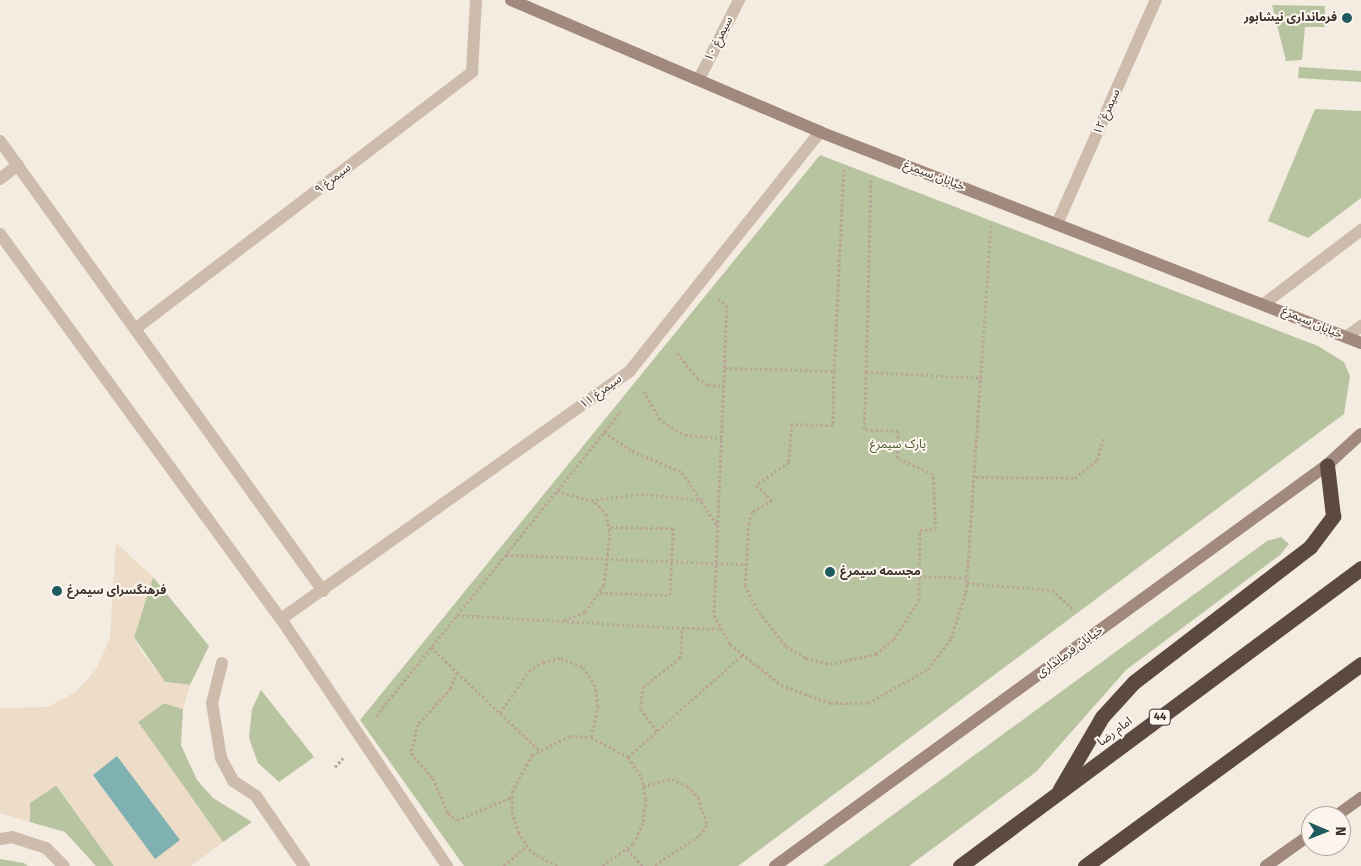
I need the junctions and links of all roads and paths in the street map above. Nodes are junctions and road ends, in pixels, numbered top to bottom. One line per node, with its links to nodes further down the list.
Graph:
1 (476, 0): 19 (street, سیمرغ ۹)
2 (511, 0): 5 (street, خیابان سیمرغ)
3 (739, 0): 5 (street, سیمرغ ۱۰)
4 (1156, 0): 12 (street, سیمرغ ۱۲)
5 (699, 79): 6 (street, خیابان سیمرغ)
6 (820, 132): 12 (street, خیابان سیمرغ); 50 (street, سیمرغ ۱۱)
7 (0, 141): 8 (street)
8 (18, 166): 10 (street); 19 (street)
9 (844, 169): 24 (path)
10 (0, 179)
11 (872, 179): 25 (path)
12 (1057, 224): 17 (street, خیابان سیمرغ)
13 (991, 225): 26 (path)
14 (1361, 230): 17 (street)
15 (0, 234): 54 (street)
16 (708, 303): 23 (path)
17 (1266, 303): 20 (street, خیابان سیمرغ)
18 (1361, 326): 20 (street)
19 (135, 329): 50 (street)
20 (1346, 337): 21 (street, خیابان سیمرغ)
21 (1361, 344)
22 (673, 346): 27 (path)
23 (725, 368): 24 (path); 27 (path)
24 (834, 371): 45 (path)
25 (866, 372): 26 (path); 47 (path)
26 (982, 378): 35 (path)
27 (724, 386): 33 (path)
28 (635, 394): 33 (path)
29 (623, 409): 30 (path)
30 (604, 432): 36 (path); 38 (path)
31 (1361, 434): 34 (street, خیابان فرمانداری)
32 (1104, 437): 35 (path)
33 (722, 438): 39 (path)
34 (1328, 465): 71 (highway); 88 (street, خیابان فرمانداری)
35 (976, 477): 48 (path)
36 (557, 490): 37 (path); 41 (path)
37 (591, 500): 38 (path); 40 (path)
38 (703, 500): 39 (path)
39 (718, 526): 44 (path)
40 (609, 527): 42 (path); 43 (path)
41 (506, 555): 42 (path); 53 (path)
42 (609, 558): 43 (path); 51 (path)
43 (671, 561): 44 (path); 51 (path)
44 (716, 562): 45 (path); 57 (path)
45 (745, 564): 47 (path)
46 (1361, 568): 71 (highway, امام رضا / 44)
47 (919, 576): 48 (path)
48 (969, 578): 49 (path)
49 (967, 583): 52 (path); 59 (path)
50 (323, 592): 54 (street, سیمرغ ۱۱)
51 (600, 593): 55 (path)
52 (1074, 610)
53 (457, 615): 55 (path); 58 (path)
54 (281, 619): 65 (street)
55 (563, 621): 56 (path)
56 (682, 628): 57 (path); 64 (path)
57 (722, 629): 59 (path)
58 (431, 647): 62 (path); 65 (path)
59 (742, 655): 64 (path)
60 (222, 663): 81 (street)
61 (1361, 664): 90 (highway)
62 (457, 672): 63 (path); 72 (path)
63 (500, 713): 66 (path); 67 (path)
64 (657, 731): 68 (path)
65 (360, 736): 69 (path); 82 (street)
66 (591, 736): 67 (path); 68 (path)
67 (539, 750): 72 (path)
68 (628, 757): 70 (path)
69 (335, 767)
70 (643, 786): 78 (path); 87 (path)
71 (1057, 794): 89 (highway, امام رضا / 44)
72 (512, 798): 77 (path)
73 (1361, 798): 74 (street)
74 (1350, 806)
75 (0, 838): 80 (street)
76 (1301, 841): 91 (street)
77 (527, 845): 79 (path); 83 (path)
78 (627, 849): 85 (path); 86 (path)
79 (548, 865): 84 (path)
80 (64, 866)
81 (304, 866)
82 (447, 866)
83 (504, 866)
84 (557, 866)
85 (601, 866)
86 (643, 866)
87 (654, 866)
88 (775, 866)
89 (960, 866)
90 (1085, 866)
91 (1266, 866)

